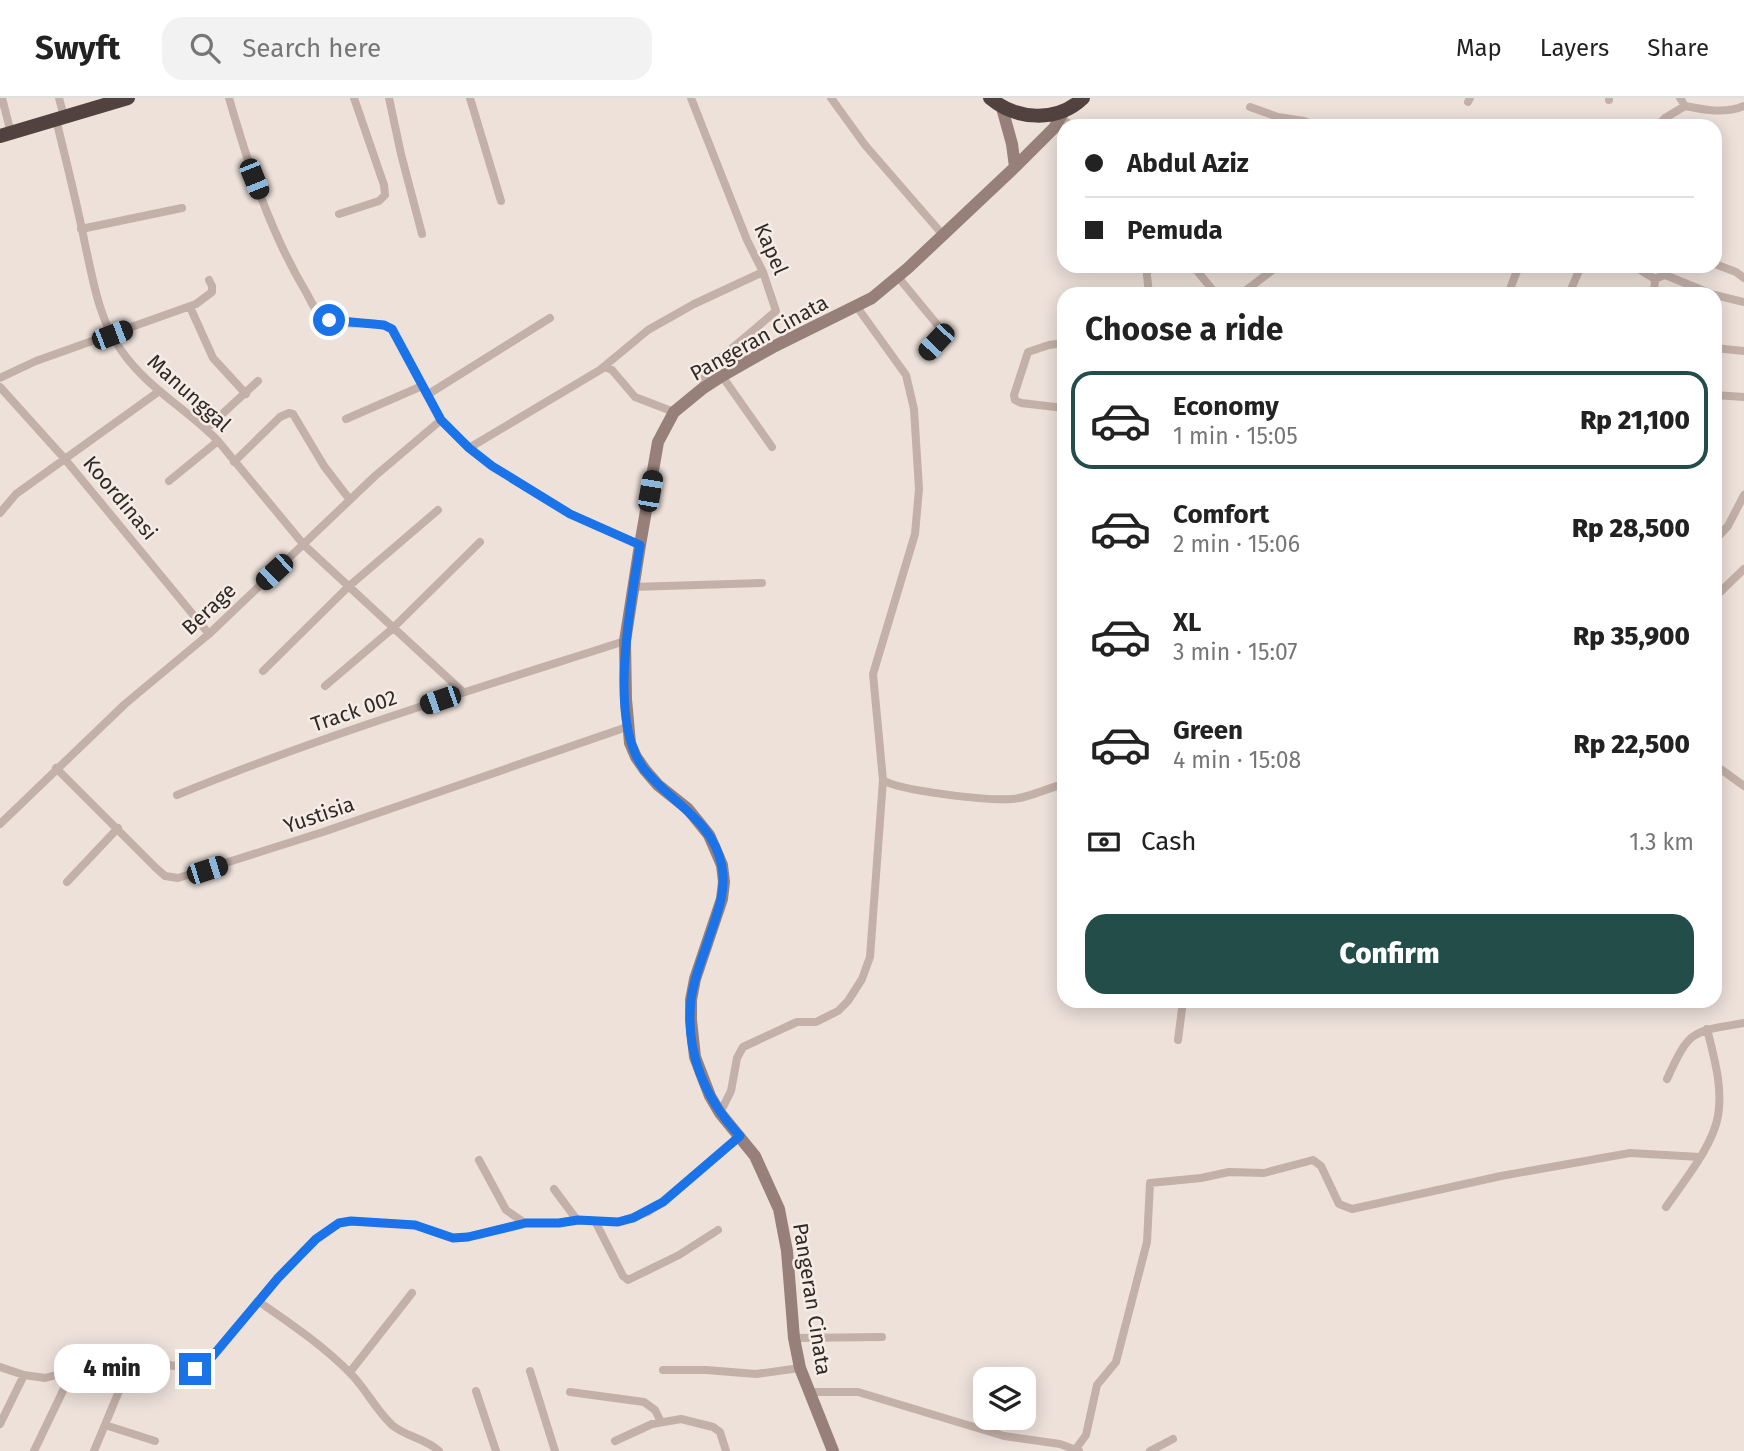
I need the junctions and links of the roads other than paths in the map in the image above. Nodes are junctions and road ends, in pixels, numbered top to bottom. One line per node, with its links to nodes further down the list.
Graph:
1 (2, 98): 22 (street)
2 (59, 98): 17 (street, Manunggal)
3 (128, 98): 12 (highway)
4 (229, 98): 59 (street)
5 (354, 98): 26 (street)
6 (390, 98): 28 (street)
7 (470, 98): 24 (street)
8 (691, 98): 31 (street, Kapel)
9 (831, 98): 29 (street)
10 (1083, 98): 18 (highway)
11 (1680, 98): 14 (street)
12 (108, 101): 17 (highway)
13 (996, 103): 18 (highway); 23 (street)
14 (1685, 106): 15 (street); 20 (street)
15 (1744, 106)
16 (1250, 107): 19 (street)
17 (60, 118): 22 (highway); 27 (street, Manunggal)
18 (1066, 119)
19 (1291, 119)
20 (1664, 119)
21 (1057, 127): 23 (street, Pangeran Cinata)
22 (5, 134)
23 (1015, 167): 29 (street, Pangeran Cinata)
24 (501, 201)
25 (182, 208): 27 (street)
26 (339, 214)
27 (81, 229): 48 (street, Manunggal)
28 (422, 234)
29 (943, 235): 35 (street, Pangeran Cinata)
30 (1722, 267): 36 (street)
31 (763, 272): 53 (street); 58 (street, Kapel)
32 (1199, 273): 39 (street)
33 (1269, 273): 40 (street)
34 (1645, 273): 38 (street)
35 (898, 277): 46 (street, Pangeran Cinata); 52 (street)
36 (1744, 278)
37 (209, 279): 45 (street)
38 (1655, 279): 41 (street); 42 (street)
39 (1210, 287)
40 (1250, 287)
41 (1654, 287)
42 (1694, 287)
43 (1722, 297): 44 (street)
44 (1744, 302)
45 (190, 307): 48 (street); 61 (street)
46 (857, 307): 54 (street, Pangeran Cinata); 97 (street)
47 (550, 318): 59 (street)
48 (112, 335): 55 (street); 60 (street, Manunggal)
49 (1057, 344): 64 (street)
50 (1722, 349): 51 (street)
51 (1744, 351)
52 (926, 353)
53 (600, 369): 65 (street); 71 (street)
54 (722, 376): 58 (street, Pangeran Cinata); 70 (street)
55 (0, 378)
56 (258, 381): 61 (street)
57 (0, 387): 72 (street, Koordinasi)
58 (702, 388): 65 (street, Pangeran Cinata)
59 (425, 391): 66 (street); 67 (street)
60 (158, 393): 68 (street, Manunggal); 72 (street)
61 (246, 394): 68 (street)
62 (1722, 396): 63 (street)
63 (1744, 397)
64 (1057, 407)
65 (674, 412): 82 (street, Pangeran Cinata)
66 (346, 419)
67 (441, 420): 71 (street); 76 (street, Berage)
68 (206, 429): 69 (street, Manunggal)
69 (218, 441): 73 (street, Manunggal); 74 (street)
70 (772, 447)
71 (469, 448): 82 (street)
72 (64, 458): 78 (street); 89 (street, Koordinasi)
73 (234, 462): 76 (street); 81 (street, Manunggal)
74 (169, 481)
75 (1744, 495): 79 (street)
76 (350, 500): 81 (street, Berage)
77 (438, 510): 85 (street)
78 (0, 513)
79 (1722, 532)
80 (480, 542): 88 (street)
81 (303, 545): 85 (street, Manunggal); 89 (street, Berage)
82 (640, 545): 86 (street, Pangeran Cinata)
83 (1744, 569): 87 (street)
84 (762, 583): 86 (street)
85 (348, 587): 88 (street, Manunggal); 91 (street)
86 (633, 587): 90 (street, Pangeran Cinata)
87 (1722, 590)
88 (392, 629): 92 (street); 93 (street, Manunggal)
89 (209, 634): 95 (street, Berage)
90 (625, 641): 93 (street, Track 002); 94 (street, Pangeran Cinata)
91 (263, 671)
92 (325, 686)
93 (463, 692): 100 (street, Track 002)
94 (627, 727): 102 (street, Yustisia); 109 (street, Pangeran Cinata)
95 (56, 768): 101 (street, Berage); 102 (street, Yustisia)
96 (1722, 773): 99 (street)
97 (883, 780): 98 (street); 109 (street)
98 (1057, 786)
99 (1744, 786)
100 (177, 795)
101 (0, 824)
102 (118, 828): 103 (street)
103 (67, 882)
104 (1182, 1008): 107 (street)
105 (1744, 1023): 106 (street)
106 (1707, 1029): 108 (street); 111 (street)
107 (1178, 1040)
108 (1667, 1079)
109 (720, 1113): 110 (street, Pangeran Cinata)
110 (740, 1136): 116 (street); 122 (street, Pangeran Cinata)
111 (1700, 1157): 114 (street); 142 (street)
112 (478, 1160): 117 (street)
113 (554, 1189): 115 (street)
114 (1666, 1207)
115 (578, 1220): 116 (street); 117 (street)
116 (595, 1221): 118 (street)
117 (526, 1223): 120 (street)
118 (718, 1230)
119 (412, 1293): 130 (street)
120 (258, 1301): 124 (street); 130 (street)
121 (882, 1337): 122 (street)
122 (794, 1338): 126 (street, Pangeran Cinata)
123 (108, 1360): 124 (street); 127 (street); 132 (street)
124 (132, 1360): 132 (street)
125 (0, 1367): 131 (street)
126 (800, 1368): 128 (street); 135 (street, Pangeran Cinata)
127 (73, 1370): 131 (street); 143 (street)
128 (663, 1370)
129 (530, 1371): 147 (street)
130 (350, 1373): 145 (street)
131 (24, 1375): 137 (street)
132 (124, 1381): 138 (street)
133 (476, 1391): 146 (street)
134 (570, 1392): 136 (street)
135 (808, 1392): 142 (street); 149 (street, Pangeran Cinata)
136 (661, 1422): 141 (street); 148 (street)
137 (0, 1424)
138 (105, 1425): 140 (street); 144 (street)
139 (1173, 1439): 150 (street)
140 (155, 1441)
141 (615, 1441)
142 (1077, 1450)
143 (34, 1451)
144 (94, 1451)
145 (439, 1451)
146 (494, 1451)
147 (555, 1451)
148 (726, 1451)
149 (833, 1451)
150 (1150, 1451)

